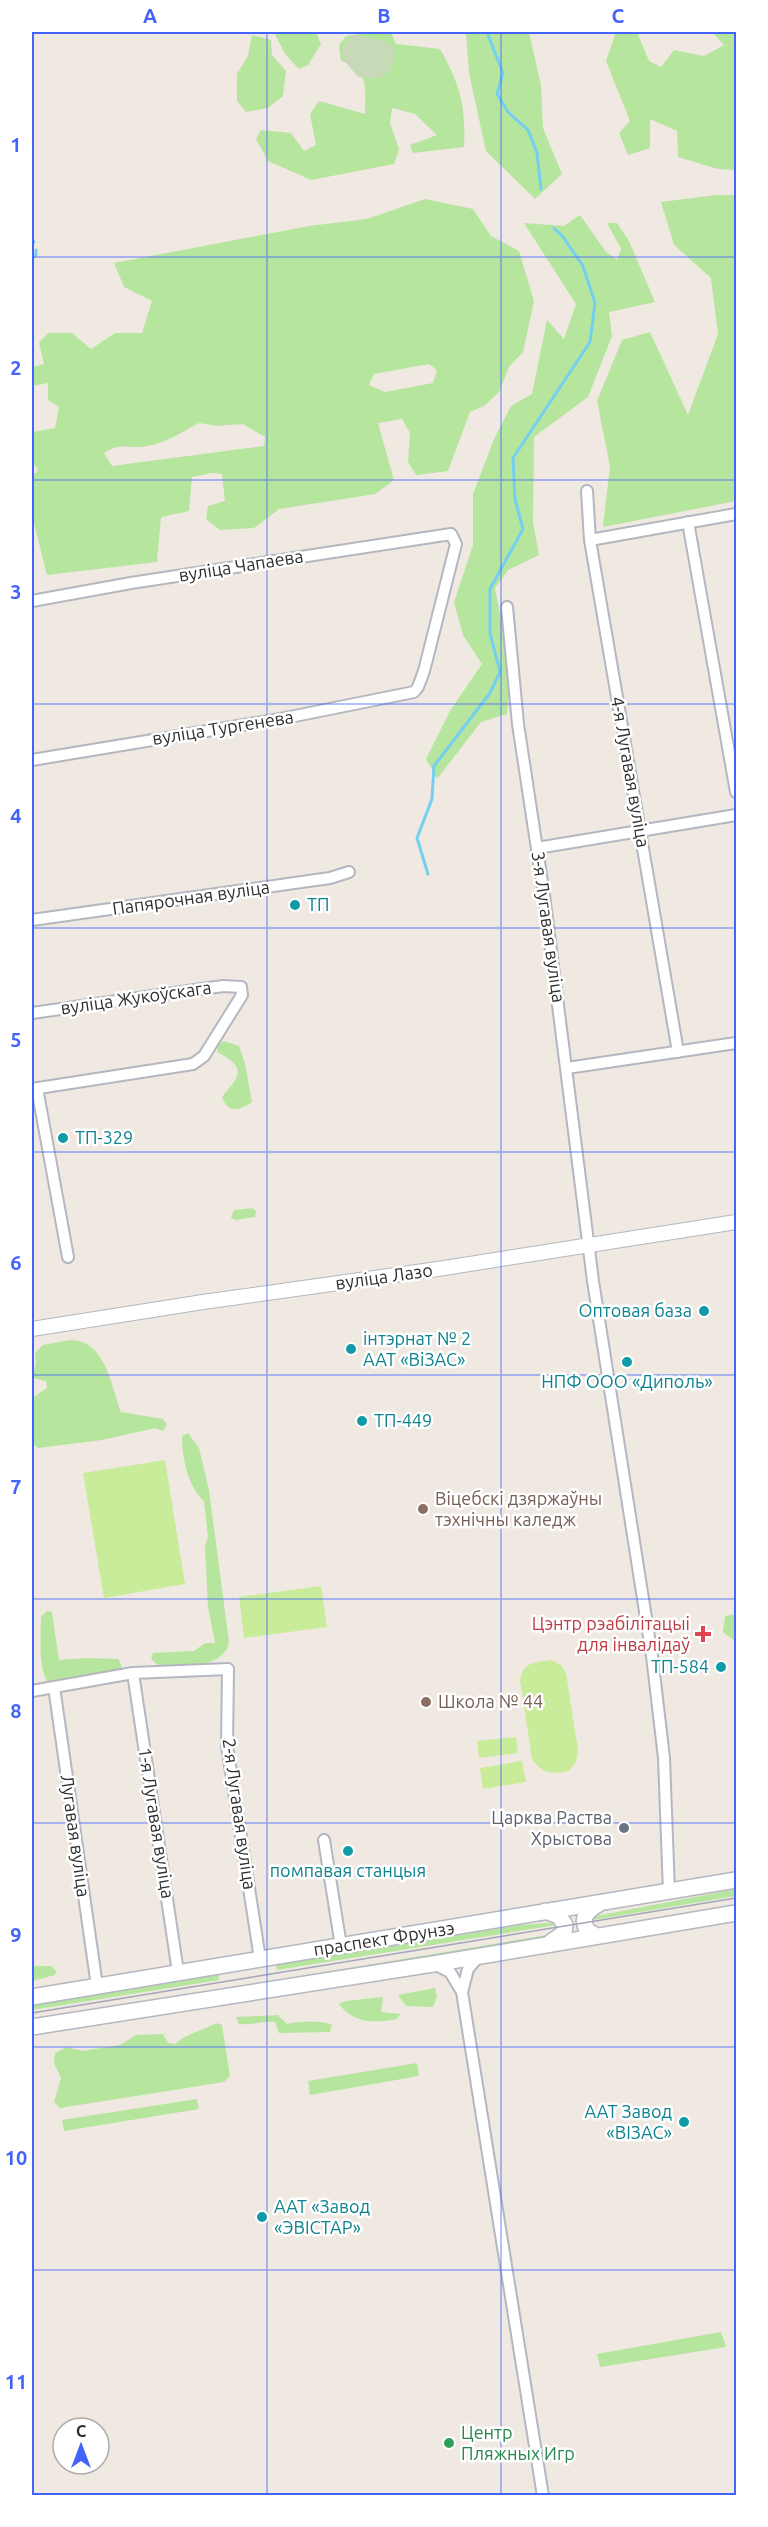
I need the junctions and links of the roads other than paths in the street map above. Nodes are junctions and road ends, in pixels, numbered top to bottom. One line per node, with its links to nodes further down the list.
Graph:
1 (587, 491): 4 (street, 4-я Лугавая вуліца)
2 (736, 514): 3 (street)
3 (688, 522): 4 (street); 9 (street)
4 (590, 540): 11 (street, 4-я Лугавая вуліца)
5 (32, 601): 7 (street, вуліца Чапаева)
6 (507, 607): 12 (street, 3-я Лугавая вуліца)
7 (414, 692): 8 (street, вуліца Тургенева)
8 (32, 760)
9 (736, 792)
10 (736, 815): 11 (street)
11 (641, 832): 12 (street); 17 (street, 4-я Лугавая вуліца)
12 (537, 848): 18 (street, 3-я Лугавая вуліца)
13 (349, 872): 14 (street, Папярочная вуліца)
14 (32, 920)
15 (32, 1013): 19 (street, вуліца Жукоўскага)
16 (736, 1043): 17 (street)
17 (678, 1052): 18 (street)
18 (567, 1068): 21 (street, 3-я Лугавая вуліца)
19 (34, 1088): 22 (street)
20 (736, 1222): 21 (street, вуліца Лазо)
21 (588, 1246): 23 (street, вуліца Лазо); 29 (street, 3-я Лугавая вуліца)
22 (68, 1257)
23 (32, 1329)
24 (133, 1673): 25 (street); 37 (street, 2-я Лугавая вуліца); 39 (street, 1-я Лугавая вуліца)
25 (54, 1687): 26 (street); 40 (street, Лугавая вуліца)
26 (32, 1691)
27 (324, 1840): 35 (street)
28 (736, 1880): 29 (main road, праспект Фрунзэ)
29 (669, 1892): 30 (main road, праспект Фрунзэ)
30 (602, 1902): 31 (main road, праспект Фрунзэ); 33 (main road)
31 (545, 1911): 34 (main road); 35 (main road, праспект Фрунзэ)
32 (736, 1913): 33 (main road, праспект Фрунзэ)
33 (597, 1936): 34 (main road, праспект Фрунзэ)
34 (548, 1944): 36 (main road, праспект Фрунзэ)
35 (341, 1946): 37 (main road, праспект Фрунзэ)
36 (479, 1956): 38 (main road, праспект Фрунзэ); 41 (street)
37 (260, 1959): 39 (main road, праспект Фрунзэ)
38 (433, 1964): 41 (street); 43 (main road, праспект Фрунзэ)
39 (178, 1972): 40 (main road, праспект Фрунзэ)
40 (97, 1986): 42 (main road, праспект Фрунзэ)
41 (462, 1992): 44 (street)
42 (32, 1997)
43 (32, 2027)
44 (543, 2496)

